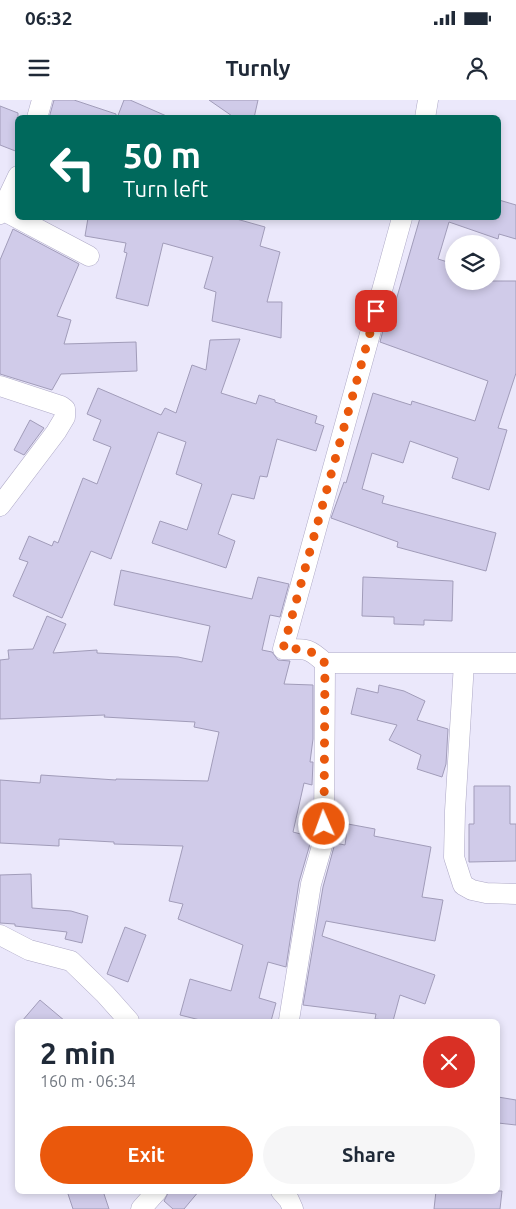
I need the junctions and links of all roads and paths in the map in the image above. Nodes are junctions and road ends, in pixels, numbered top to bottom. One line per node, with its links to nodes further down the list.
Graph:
1 (42, 100): 3 (street)
2 (428, 100): 4 (street)
3 (38, 115)
4 (426, 115)
5 (15, 182): 6 (street)
6 (1, 212): 7 (street)
7 (15, 219)
8 (17, 220): 10 (street)
9 (401, 220): 13 (street)
10 (89, 256)
11 (0, 386): 12 (street)
12 (0, 506)
13 (325, 663): 14 (street); 19 (street)
14 (464, 663): 15 (street); 16 (street)
15 (516, 663)
16 (516, 894)
17 (0, 935): 18 (street)
18 (127, 1019)
19 (289, 1019)
20 (154, 1194): 22 (street)
21 (284, 1194): 23 (street)
22 (141, 1209)
23 (293, 1209)

